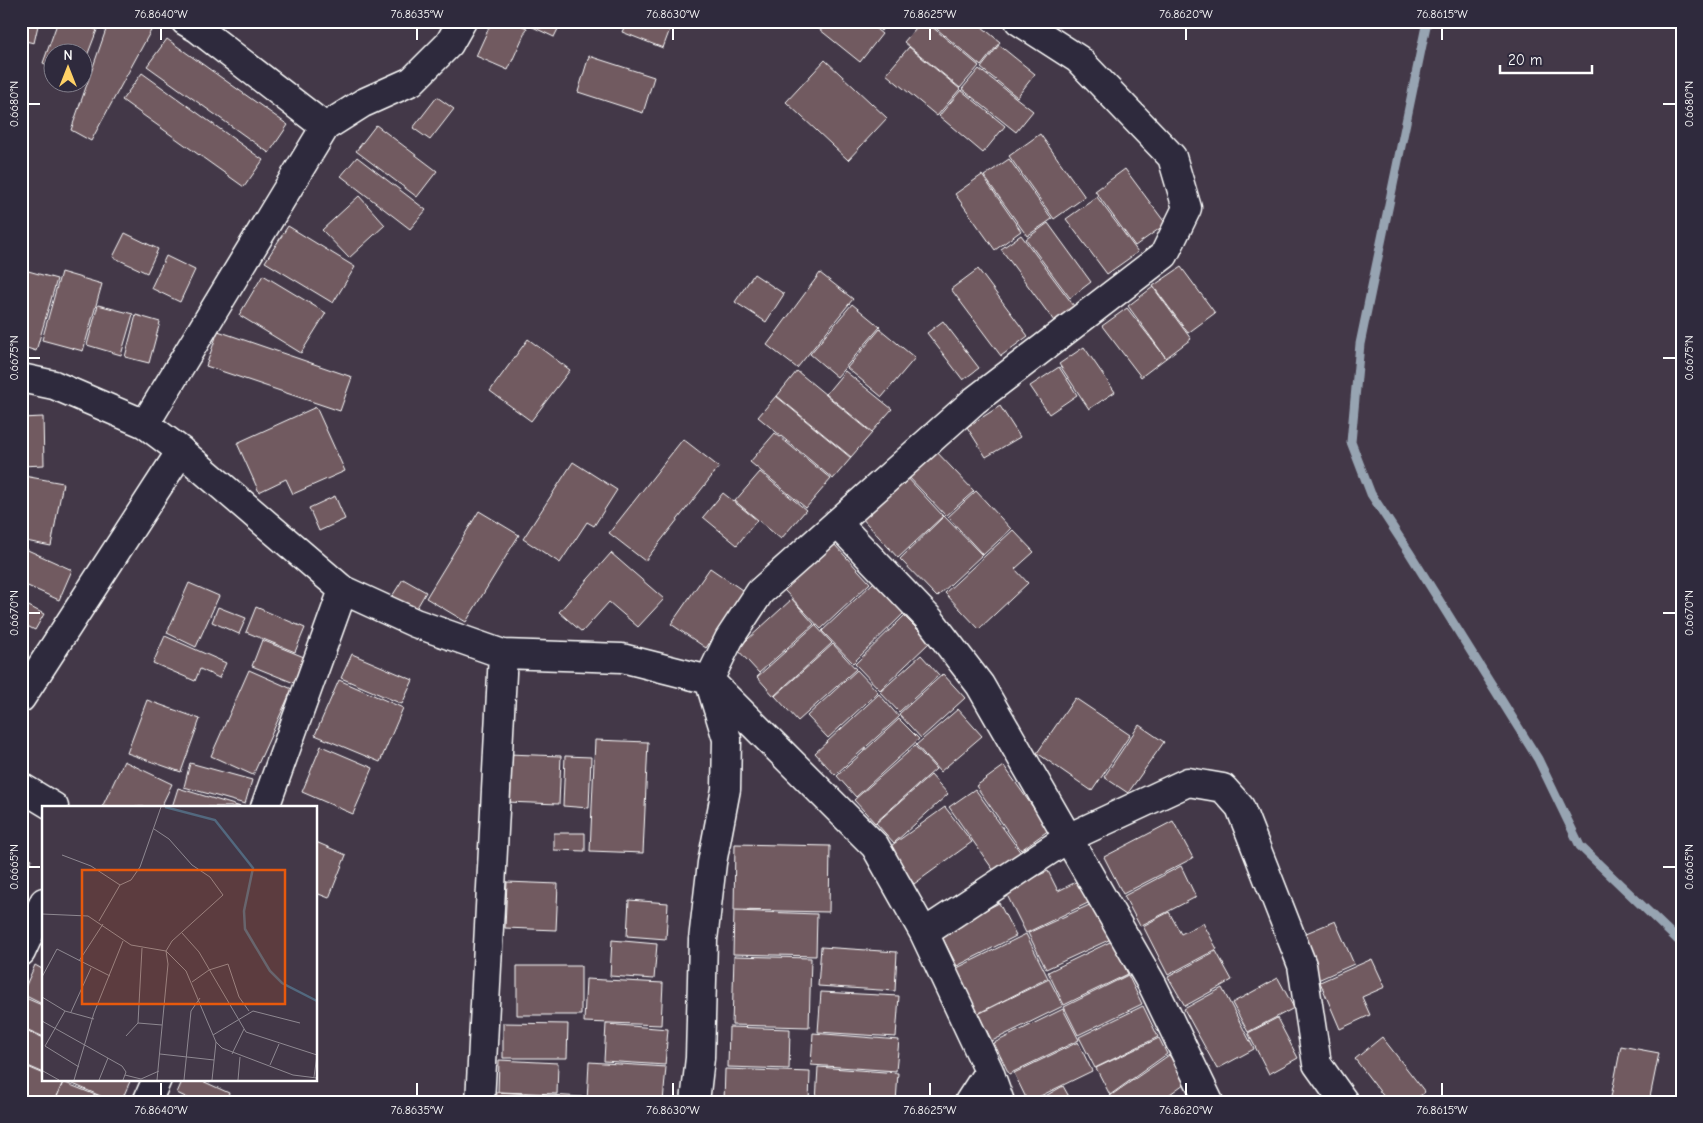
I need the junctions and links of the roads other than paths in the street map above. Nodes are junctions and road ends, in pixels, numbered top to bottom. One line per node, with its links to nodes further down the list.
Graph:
1 (185, 21): 4 (street)
2 (462, 21): 4 (street)
3 (1019, 21): 8 (street)
4 (325, 127): 6 (street)
5 (21, 378): 6 (street)
6 (145, 424): 7 (street)
7 (182, 451): 9 (street); 12 (street)
8 (837, 523): 11 (street); 16 (street)
9 (343, 590): 10 (street); 15 (street)
10 (503, 654): 11 (street); 23 (street)
11 (709, 680): 18 (street); 24 (street)
12 (21, 698)
13 (21, 787): 14 (street)
14 (52, 806)
15 (265, 806)
16 (1068, 838): 18 (street); 27 (street); 28 (street)
17 (42, 906): 19 (street)
18 (924, 933): 20 (street)
19 (21, 952)
20 (990, 1071): 25 (street); 26 (street)
21 (157, 1080): 22 (street)
22 (148, 1102)
23 (480, 1102)
24 (695, 1102)
25 (969, 1102)
26 (1000, 1102)
27 (1209, 1102)
28 (1344, 1102)

